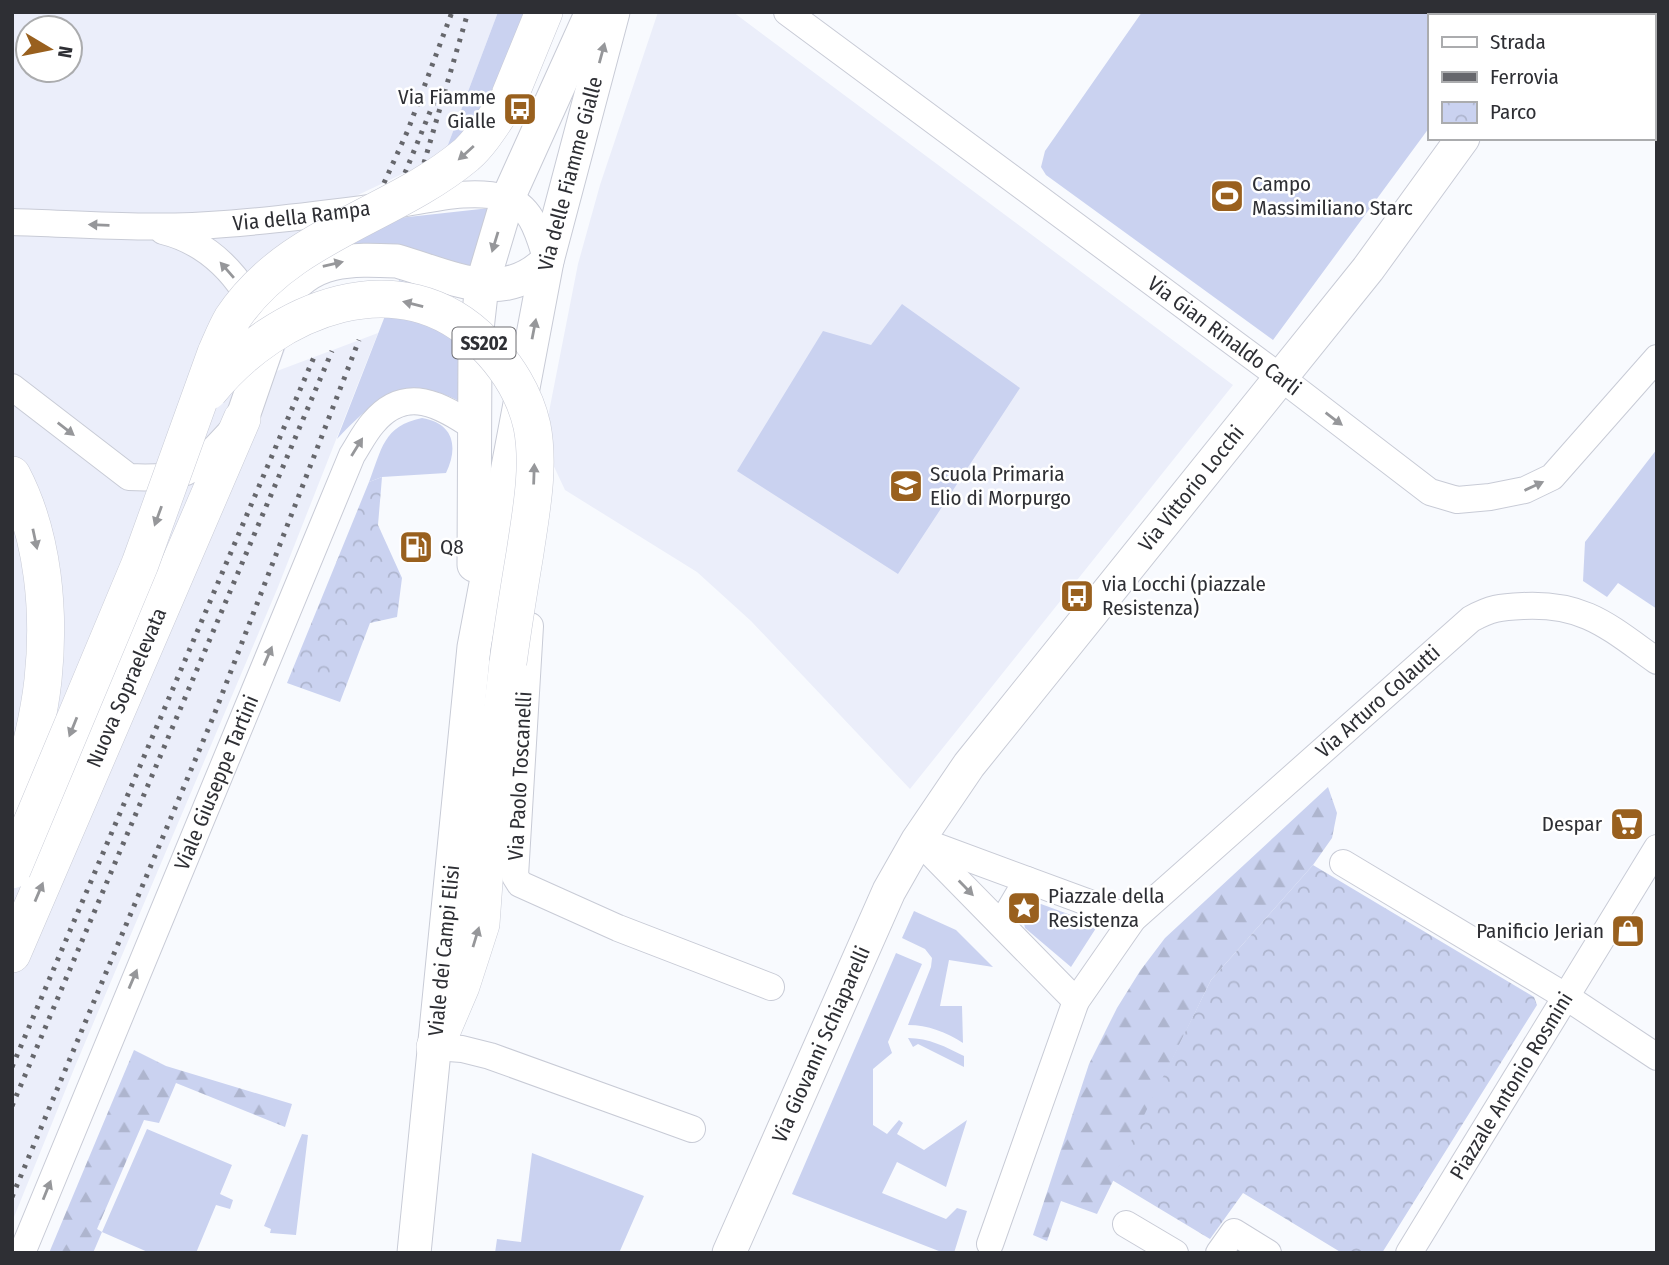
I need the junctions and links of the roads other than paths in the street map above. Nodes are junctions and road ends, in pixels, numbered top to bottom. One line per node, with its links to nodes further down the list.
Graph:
1 (544, 12): 17 (highway, SS202, one-way to 17, bridge)
2 (592, 12): 6 (main road, Via delle Fiamme Gialle)
3 (613, 12): 11 (main road, Via delle Fiamme Gialle, one-way to 3)
4 (787, 12): 15 (street, Via Gian Rinaldo Carli)
5 (1463, 140): 15 (main road, Via Vittorio Locchi)
6 (531, 146): 7 (street, Via della Rampa); 8 (main road, Via delle Fiamme Gialle)
7 (457, 196): 8 (street, Via della Rampa); 10 (street, Via della Rampa)
8 (508, 198): 11 (street, Via delle Fiamme Gialle); 12 (main road, Via delle Fiamme Gialle, one-way to 12)
9 (12, 222): 10 (street, Via della Rampa, one-way to 9)
10 (145, 227): 13 (street, Via della Rampa, one-way to 10)
11 (547, 261): 12 (main road); 21 (main road, Viale dei Campi Elisi, one-way to 11)
12 (482, 285): 13 (main road, one-way to 12); 19 (main road, Viale dei Campi Elisi)
13 (265, 353): 18 (main road)
14 (1657, 358): 15 (street, Via Gian Rinaldo Carli, one-way to 14)
15 (1280, 377): 25 (main road, Via Vittorio Locchi)
16 (12, 387): 18 (street, one-way to 18)
17 (198, 405): 28 (highway, Nuova Sopraelevata / SS202, one-way to 28, bridge); 36 (highway, SS202, one-way to 17, bridge)
18 (242, 419): 32 (highway, Nuova Sopraelevata, one-way to 18)
19 (475, 428): 22 (main road, Viale dei Campi Elisi); 41 (street, Viale Giuseppe Tartini, one-way to 19)
20 (12, 475): 24 (highway, one-way to 24)
21 (500, 505): 22 (main road, Viale dei Campi Elisi); 33 (street, Via Paolo Toscanelli)
22 (474, 647): 36 (main road, Viale dei Campi Elisi)
23 (1657, 661): 30 (street, Via Arturo Colautti)
24 (12, 817)
25 (918, 839): 29 (street); 31 (street, one-way to 31); 43 (main road, Via Giovanni Schiaparelli)
26 (1657, 848): 34 (street)
27 (1343, 863): 34 (street, Piazzale Antonio Rosmini)
28 (12, 870)
29 (1027, 880): 30 (street); 31 (street)
30 (1133, 919): 35 (street)
31 (1002, 924): 35 (street)
32 (12, 954)
33 (771, 987)
34 (1565, 996): 37 (street); 47 (street, Piazzale Antonio Rosmini)
35 (1076, 1001): 40 (street)
36 (435, 1047): 38 (street); 42 (main road, Viale dei Campi Elisi)
37 (1657, 1057)
38 (692, 1129)
39 (1126, 1224): 44 (street)
40 (990, 1244)
41 (22, 1253)
42 (414, 1253)
43 (729, 1253)
44 (1175, 1253)
45 (1219, 1253): 46 (street)
46 (1268, 1253)
47 (1409, 1253)

